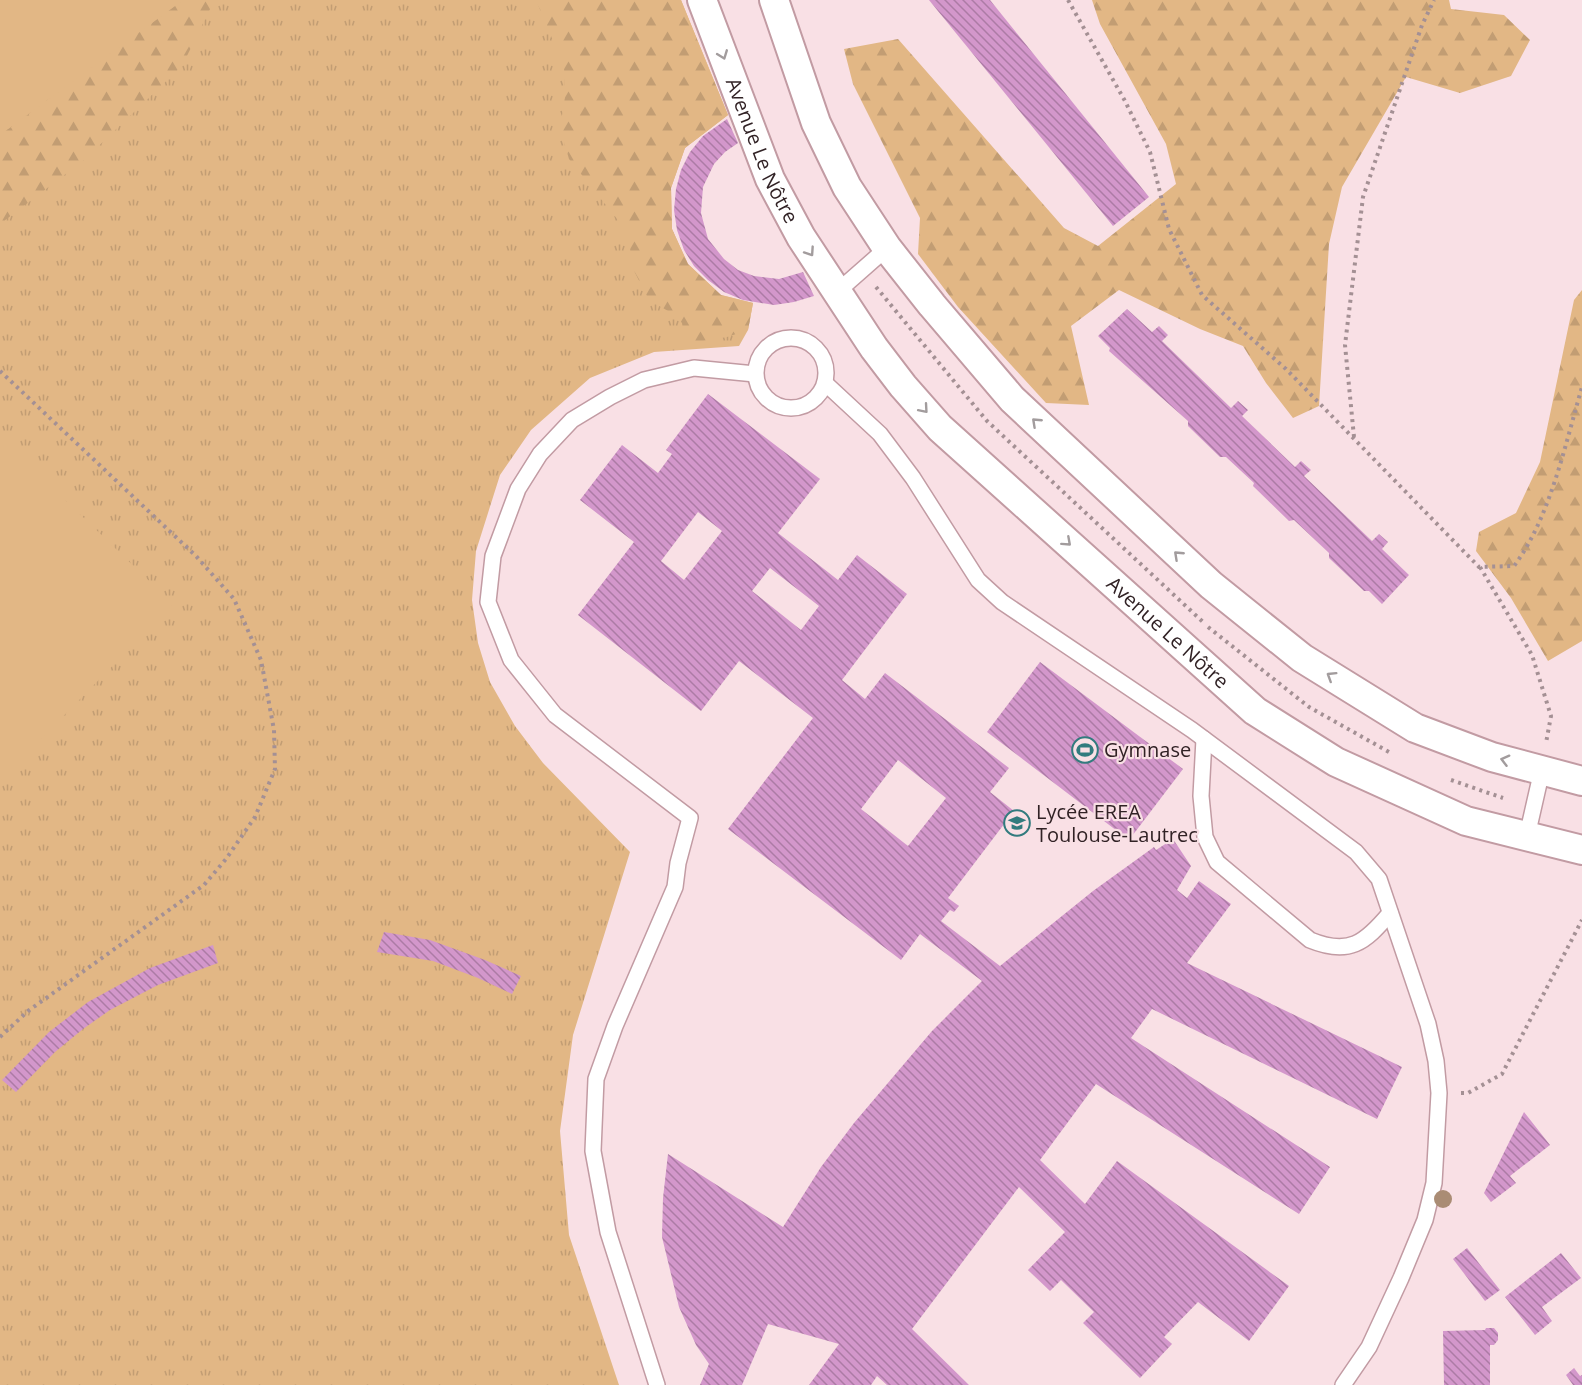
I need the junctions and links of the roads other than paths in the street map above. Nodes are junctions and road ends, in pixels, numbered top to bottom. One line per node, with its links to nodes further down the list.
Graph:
1 (702, 0): 4 (street, Avenue Le Nôtre, one-way to 4)
2 (774, 0): 3 (street)
3 (887, 248): 4 (lane); 8 (street, one-way to 3)
4 (837, 292): 10 (street, Avenue Le Nôtre, one-way to 10)
5 (755, 374): 6 (lane); 6 (lane); 13 (lane)
6 (825, 383): 7 (lane)
7 (1204, 739): 12 (lane); 12 (lane)
8 (1542, 770): 9 (street); 10 (lane)
9 (1582, 781)
10 (1527, 836): 11 (street, Avenue Le Nôtre)
11 (1582, 850)
12 (1390, 913): 14 (lane)
13 (657, 1385)
14 (1343, 1385)

